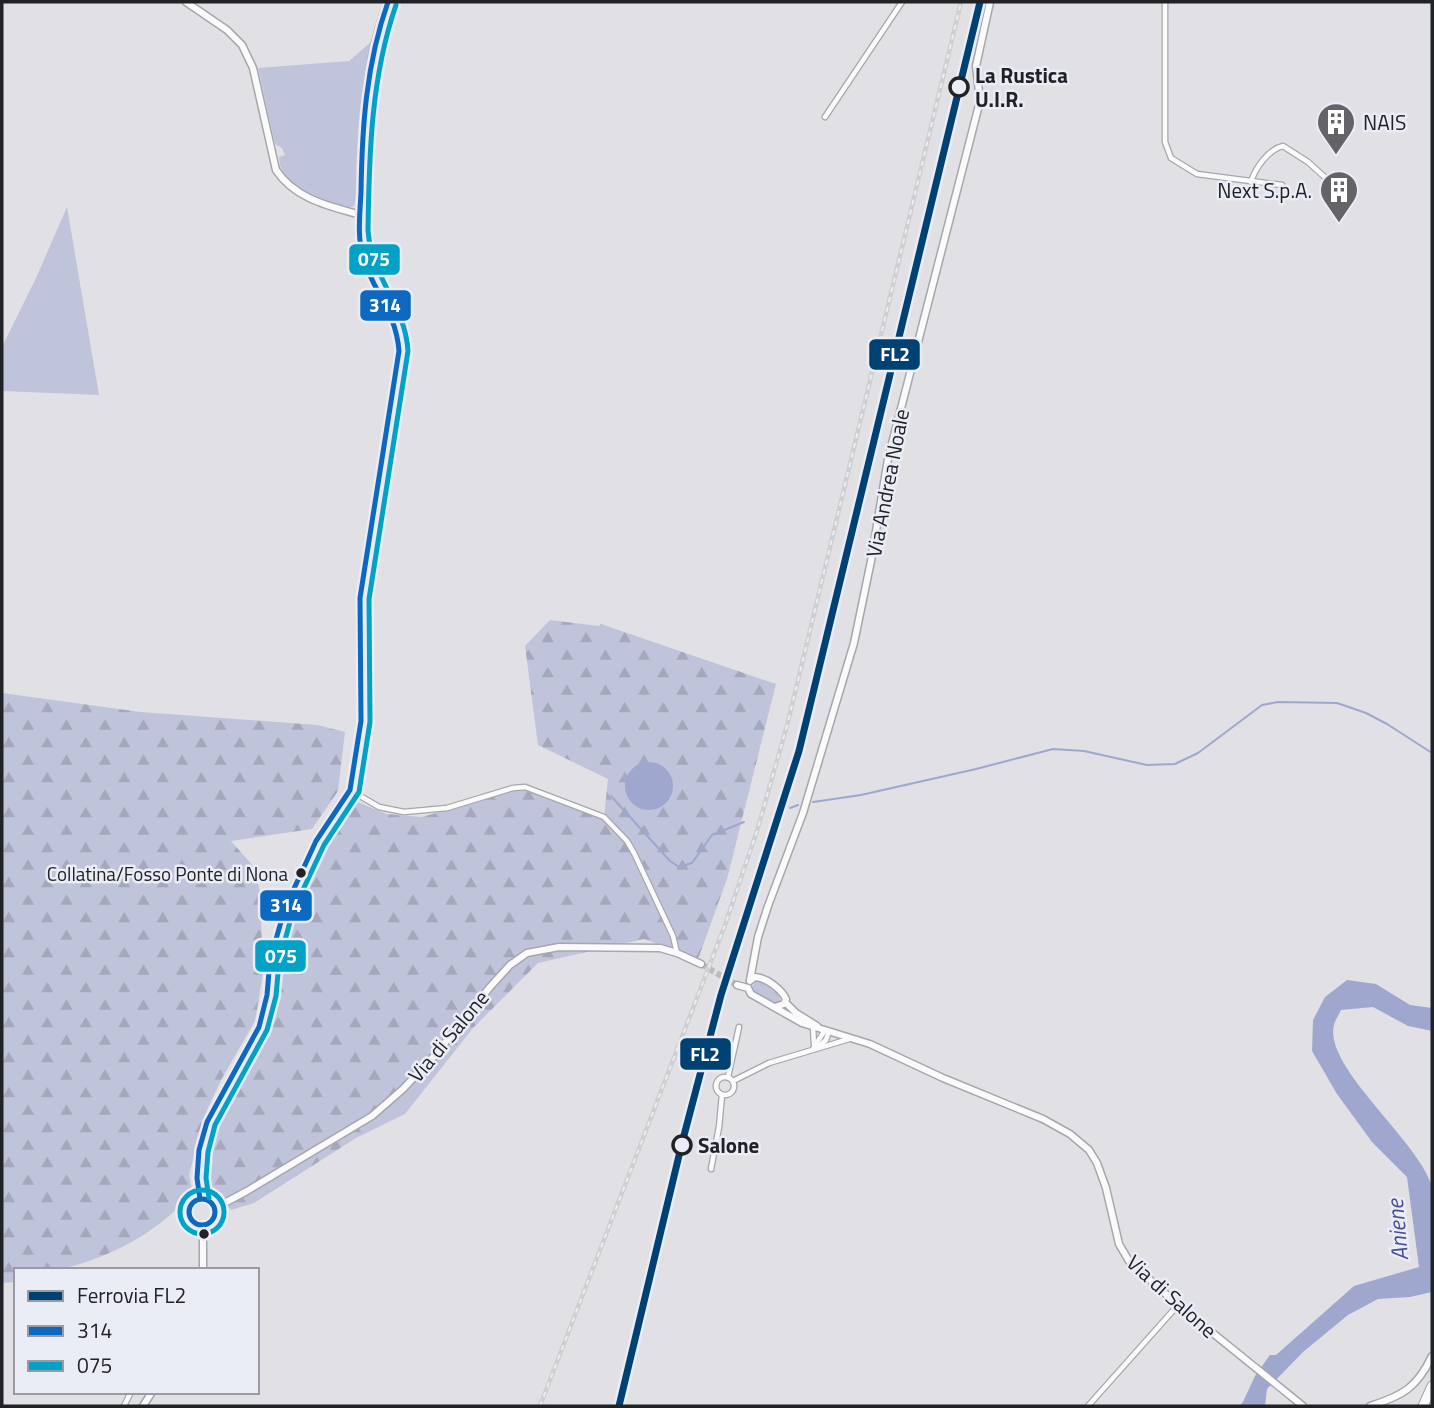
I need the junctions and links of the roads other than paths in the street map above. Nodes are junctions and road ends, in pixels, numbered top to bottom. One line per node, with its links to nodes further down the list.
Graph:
1 (186, 2): 10 (street)
2 (388, 2): 10 (street)
3 (902, 2): 6 (street)
4 (990, 2): 13 (street, Via Andrea Noale)
5 (1165, 2): 7 (street)
6 (825, 117)
7 (1251, 182): 8 (street); 9 (street)
8 (1282, 185)
9 (1339, 190)
10 (360, 215): 11 (street)
11 (350, 790): 12 (street); 28 (street)
12 (677, 953): 14 (street, Via di Salone); 29 (street, Via di Salone)
13 (754, 959): 15 (street); 16 (street, Via Andrea Noale)
14 (701, 964)
15 (762, 978): 16 (street, Via di Salone); 18 (street, Via di Salone)
16 (749, 984): 17 (street, Via di Salone); 19 (street, Via di Salone)
17 (737, 985)
18 (785, 1002): 19 (street); 22 (street, Via di Salone)
19 (773, 1006): 21 (street, Via di Salone)
20 (738, 1027): 25 (street)
21 (813, 1027): 22 (street, Via di Salone); 24 (street)
22 (825, 1030): 23 (street, Via di Salone); 24 (street)
23 (853, 1038): 24 (street); 32 (street, Via di Salone)
24 (812, 1049): 25 (street)
25 (731, 1079): 26 (street); 26 (street)
26 (722, 1095): 27 (street)
27 (711, 1169)
28 (200, 1199): 29 (street); 30 (street)
29 (215, 1208): 30 (street)
30 (202, 1226): 31 (street)
31 (203, 1268)
32 (1178, 1305): 35 (street); 36 (street, Via di Salone)
33 (1432, 1356): 37 (street)
34 (1432, 1386): 38 (highway)
35 (1087, 1406)
36 (1303, 1406)
37 (1370, 1406)
38 (1423, 1406)

